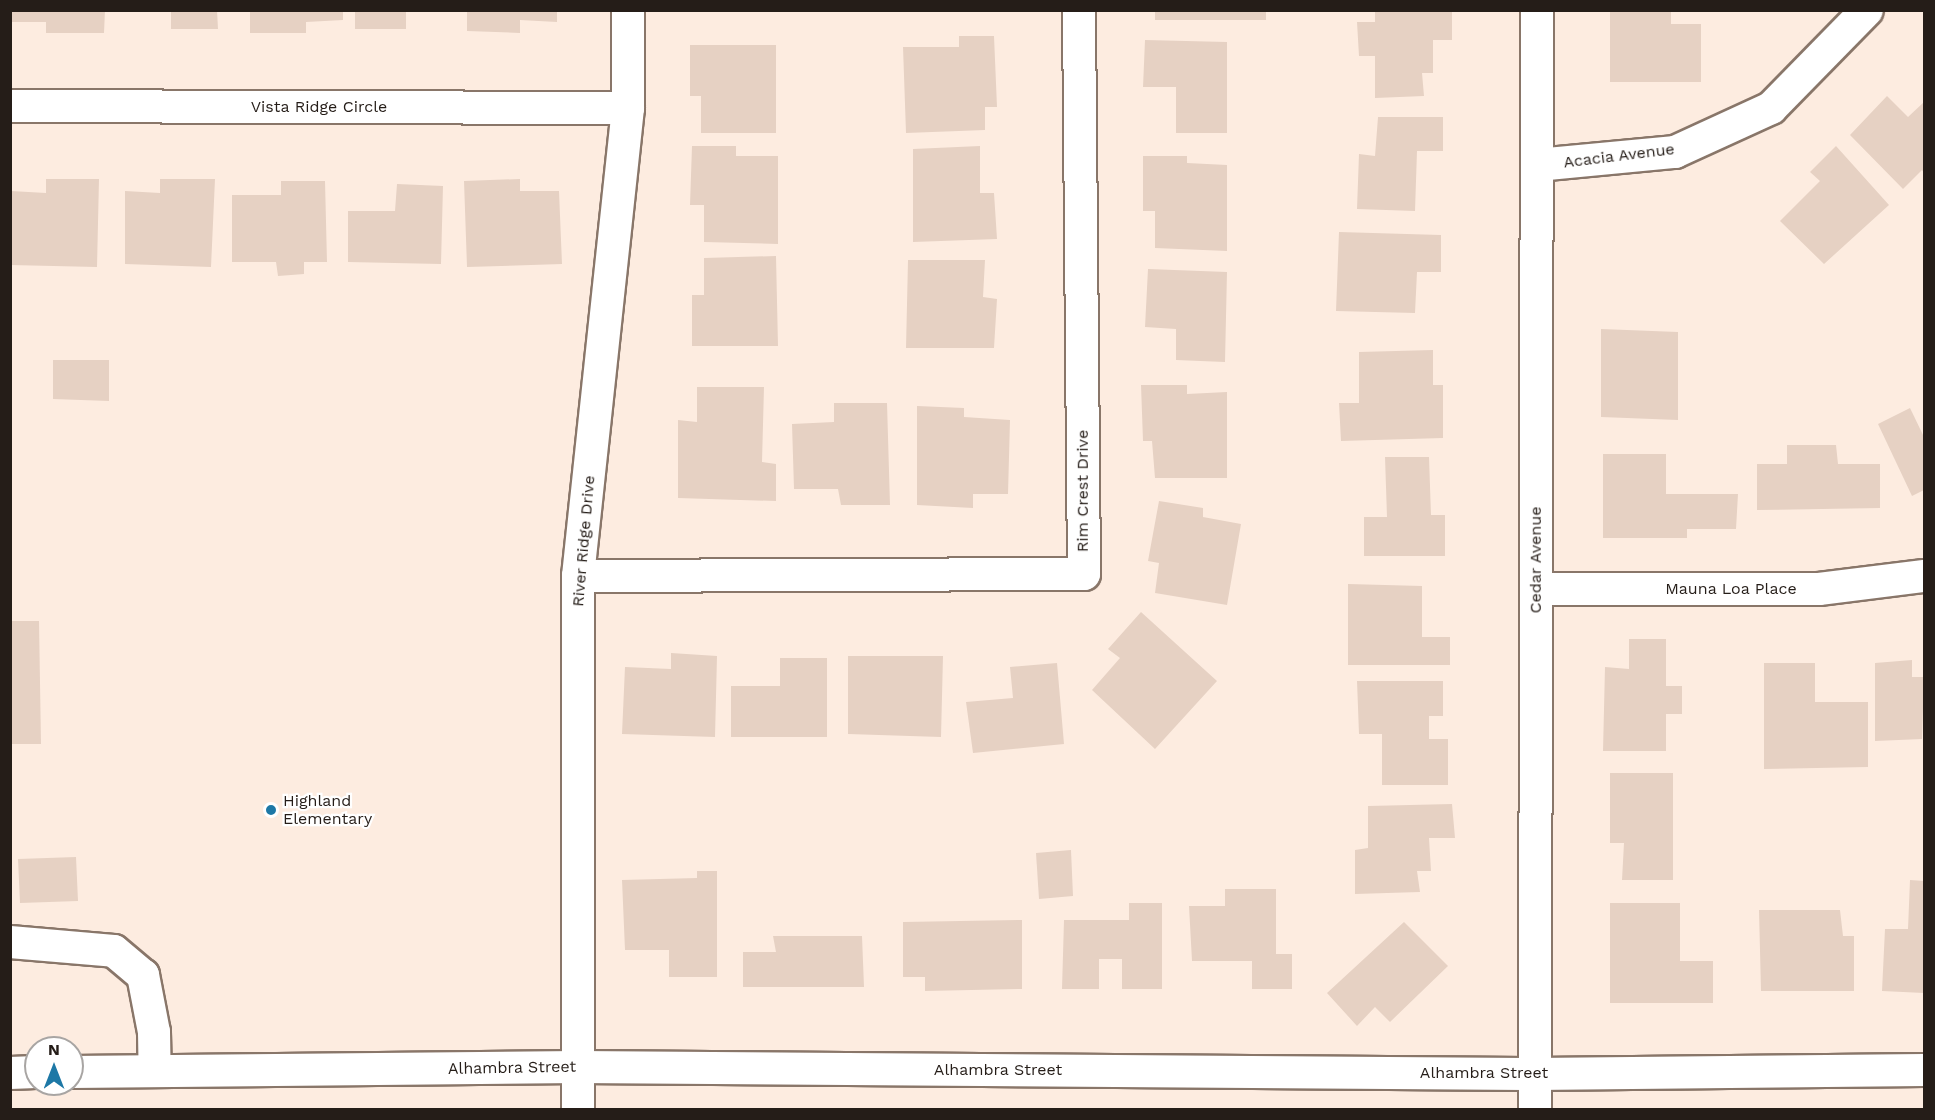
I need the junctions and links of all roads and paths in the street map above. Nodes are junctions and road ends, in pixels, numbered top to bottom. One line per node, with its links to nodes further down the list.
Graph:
1 (628, 10): 6 (street, River Ridge Drive)
2 (1079, 10): 8 (street, Rim Crest Drive)
3 (1537, 10): 7 (street, Cedar Avenue)
4 (1867, 10): 7 (street, Acacia Avenue)
5 (10, 105): 6 (street, Vista Ridge Circle)
6 (628, 108): 8 (street, River Ridge Drive)
7 (1537, 165): 10 (street, Cedar Avenue)
8 (578, 576): 12 (street, River Ridge Drive)
9 (1924, 576): 10 (street, Mauna Loa Place)
10 (1536, 589): 16 (street, Cedar Avenue)
11 (10, 942): 14 (street)
12 (578, 1067): 14 (street, Alhambra Street); 16 (street, Alhambra Street); 17 (street, River Ridge Drive)
13 (1924, 1070): 16 (street, Alhambra Street)
14 (155, 1071): 15 (street, Alhambra Street)
15 (84, 1072)
16 (1535, 1074): 18 (street, Cedar Avenue)
17 (578, 1110)
18 (1535, 1110)

